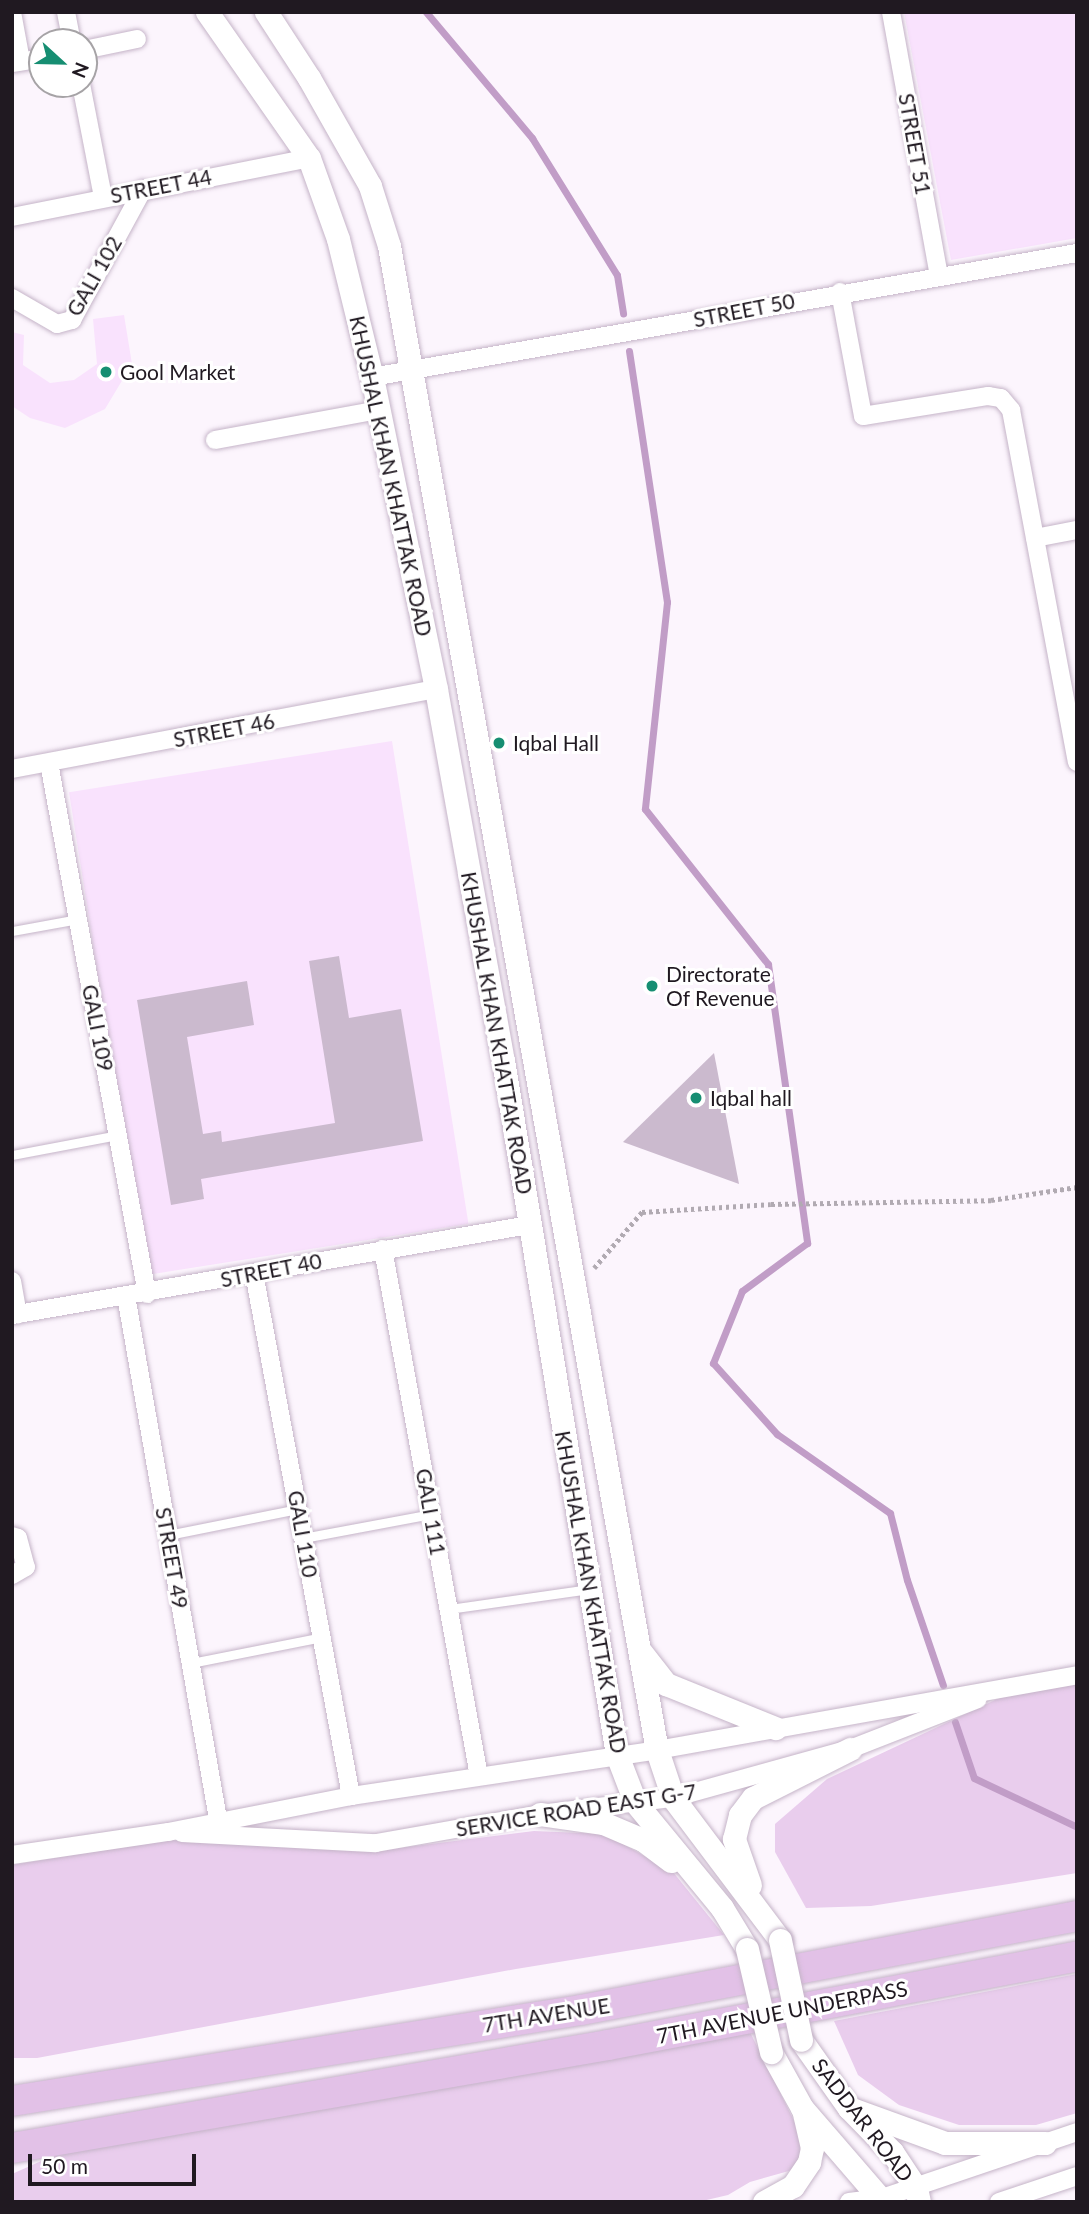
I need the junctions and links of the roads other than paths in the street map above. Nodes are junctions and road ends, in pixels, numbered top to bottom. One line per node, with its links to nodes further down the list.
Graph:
1 (12, 12): 7 (street)
2 (207, 12): 9 (street, KHUSHAL KHAN KHATTAK ROAD)
3 (266, 12): 17 (street, KHUSHAL KHAN KHATTAK ROAD)
4 (891, 12): 14 (street, STREET 51)
5 (137, 39): 6 (street)
6 (98, 47)
7 (17, 62)
8 (84, 98): 11 (street)
9 (309, 158): 10 (street, STREET 44); 18 (street, KHUSHAL KHAN KHATTAK ROAD)
10 (143, 189): 11 (street, STREET 44); 16 (street, GALI 102)
11 (103, 197): 12 (street, STREET 44)
12 (12, 217)
13 (1077, 253): 14 (street, STREET 50)
14 (939, 276): 15 (street, STREET 50)
15 (841, 292): 17 (street, STREET 50); 22 (street)
16 (12, 298)
17 (412, 372): 18 (street, STREET 50); 30 (street, KHUSHAL KHAN KHATTAK ROAD)
18 (372, 377): 19 (street, KHUSHAL KHAN KHATTAK ROAD)
19 (379, 410): 20 (street); 24 (street, KHUSHAL KHAN KHATTAK ROAD)
20 (215, 440)
21 (1077, 530): 22 (street)
22 (1035, 538): 23 (street)
23 (1070, 684): 25 (street)
24 (436, 689): 26 (street, STREET 46); 31 (street, KHUSHAL KHAN KHATTAK ROAD)
25 (1077, 762)
26 (49, 763): 27 (street, STREET 46); 28 (street, GALI 109)
27 (12, 769)
28 (78, 919): 29 (lane); 32 (street, GALI 109)
29 (12, 931)
30 (533, 1053): 31 (street); 50 (street, KHUSHAL KHAN KHATTAK ROAD)
31 (503, 1060): 34 (street, KHUSHAL KHAN KHATTAK ROAD)
32 (118, 1135): 33 (lane); 38 (street, GALI 109)
33 (12, 1155)
34 (529, 1225): 35 (street, STREET 40); 47 (street, KHUSHAL KHAN KHATTAK ROAD)
35 (383, 1249): 36 (street, STREET 40); 42 (street, GALI 111)
36 (254, 1273): 38 (street, STREET 40); 41 (street, GALI 110)
37 (12, 1281): 40 (street)
38 (147, 1294): 39 (street, STREET 40)
39 (126, 1296): 40 (street, STREET 40); 43 (street, STREET 49)
40 (15, 1314)
41 (298, 1508): 43 (lane); 45 (street, GALI 110)
42 (431, 1514): 45 (lane); 48 (street, GALI 111)
43 (168, 1535): 51 (street, STREET 49)
44 (15, 1537): 46 (street)
45 (303, 1538): 49 (street, GALI 110)
46 (19, 1573)
47 (590, 1589): 48 (lane); 57 (street, KHUSHAL KHAN KHATTAK ROAD)
48 (449, 1609): 58 (street, GALI 111)
49 (321, 1637): 51 (lane); 59 (street, GALI 110)
50 (639, 1650): 54 (street); 56 (street, KHUSHAL KHAN KHATTAK ROAD)
51 (191, 1663): 63 (street, STREET 49)
52 (1077, 1675): 53 (street, SERVICE ROAD EAST G-7)
53 (1010, 1686): 54 (street, SERVICE ROAD EAST G-7); 55 (street, SERVICE ROAD EAST G-7)
54 (775, 1728): 56 (street, SERVICE ROAD EAST G-7)
55 (850, 1749): 60 (street, SERVICE ROAD EAST G-7); 68 (street)
56 (657, 1750): 57 (street, SERVICE ROAD EAST G-7); 60 (street, KHUSHAL KHAN KHATTAK ROAD)
57 (617, 1755): 58 (street, SERVICE ROAD EAST G-7); 61 (street, KHUSHAL KHAN KHATTAK ROAD)
58 (480, 1776): 59 (street, SERVICE ROAD EAST G-7)
59 (351, 1796): 63 (street, SERVICE ROAD EAST G-7)
60 (673, 1798): 61 (street, SERVICE ROAD EAST G-7); 68 (street, KHUSHAL KHAN KHATTAK ROAD)
61 (635, 1802): 62 (street, SERVICE ROAD EAST G-7); 66 (street, KHUSHAL KHAN KHATTAK ROAD)
62 (540, 1814): 64 (street, SERVICE ROAD EAST G-7); 66 (street)
63 (218, 1819): 64 (street, SERVICE ROAD EAST G-7)
64 (168, 1832): 65 (street, SERVICE ROAD EAST G-7)
65 (12, 1855)
66 (722, 1908): 72 (street, KHUSHAL KHAN KHATTAK ROAD, bridge)
67 (1077, 1916): 74 (main road, 7TH AVENUE)
68 (766, 1919): 70 (street, KHUSHAL KHAN KHATTAK ROAD, bridge)
69 (1077, 1956): 71 (main road, 7TH AVENUE UNDERPASS)
70 (802, 2040): 77 (street, SADDAR ROAD)
71 (608, 2045): 79 (main road, 7TH AVENUE)
72 (771, 2052): 76 (street, SADDAR ROAD)
73 (12, 2091): 74 (main road)
74 (61, 2093): 75 (main road, 7TH AVENUE)
75 (12, 2101)
76 (802, 2108): 85 (street, SADDAR ROAD); 86 (street)
77 (849, 2108): 80 (street); 84 (street, SADDAR ROAD)
78 (1077, 2133): 80 (street)
79 (51, 2141): 81 (main road, 7TH AVENUE); 82 (main road)
80 (1045, 2143): 84 (street)
81 (12, 2148)
82 (12, 2158)
83 (1077, 2176): 88 (street)
84 (917, 2195): 85 (street)
85 (883, 2200): 87 (street)
86 (764, 2202)
87 (849, 2202)
88 (999, 2202)

